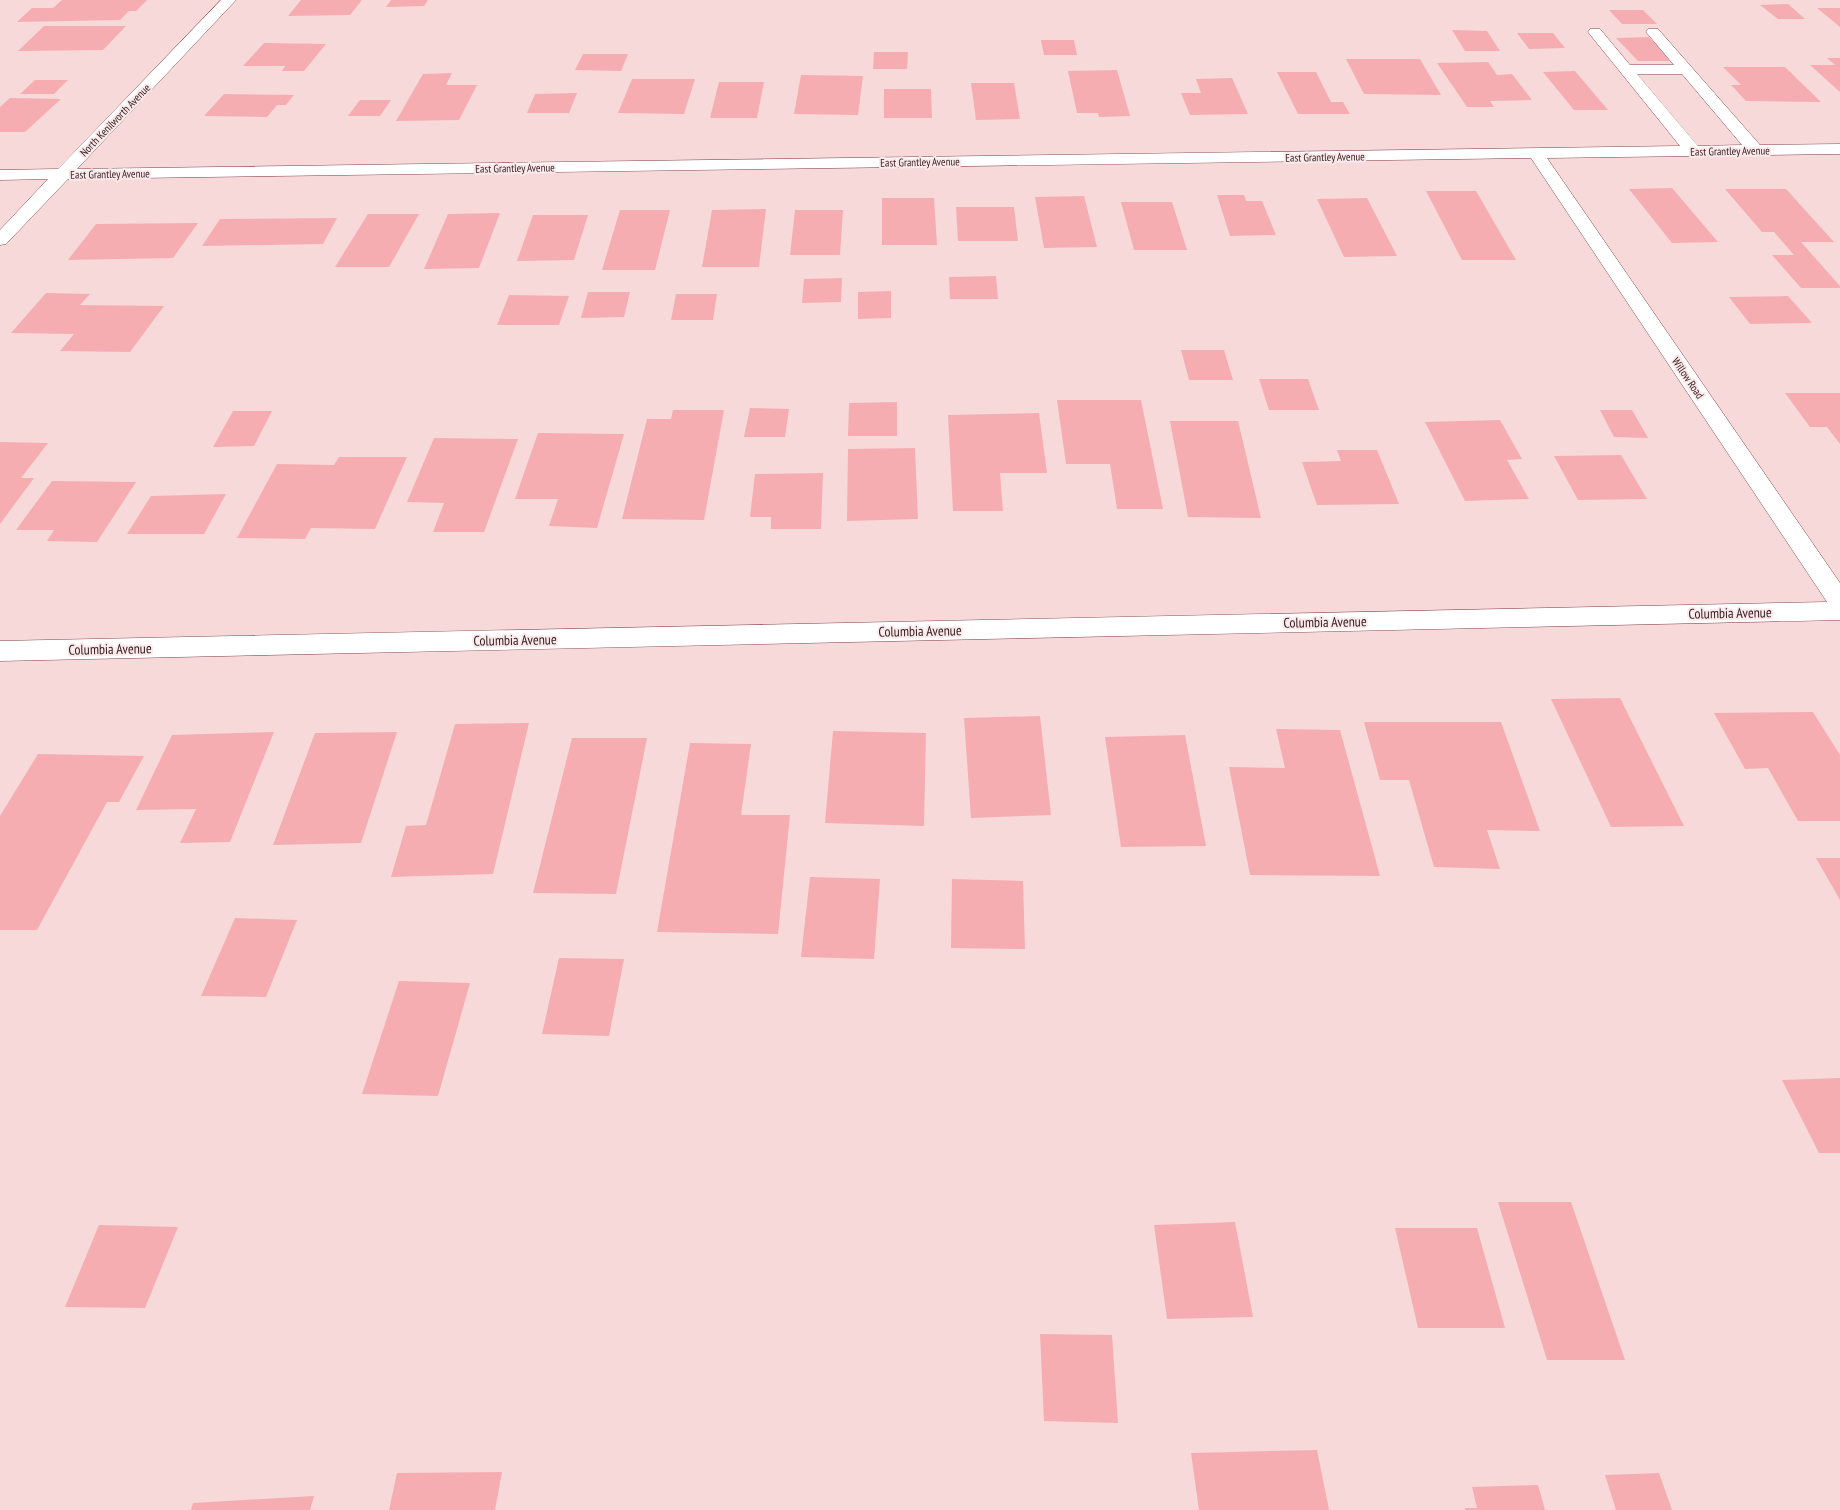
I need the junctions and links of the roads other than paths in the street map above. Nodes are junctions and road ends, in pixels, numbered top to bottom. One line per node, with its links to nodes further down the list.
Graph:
1 (229, 0): 11 (street, North Kenilworth Avenue)
2 (1595, 32): 4 (street)
3 (1653, 32): 5 (street)
4 (1626, 69): 5 (street); 8 (street)
5 (1686, 70): 7 (street)
6 (1840, 149): 7 (street, East Grantley Avenue)
7 (1755, 150): 8 (street, East Grantley Avenue)
8 (1693, 151): 9 (street, East Grantley Avenue)
9 (1536, 154): 11 (street, East Grantley Avenue); 13 (street, Willow Road)
10 (0, 175): 11 (street, East Grantley Avenue)
11 (62, 175): 12 (street, North Kenilworth Avenue)
12 (0, 240)
13 (1840, 602)
14 (1840, 610): 15 (street, Columbia Avenue)
15 (0, 652)

